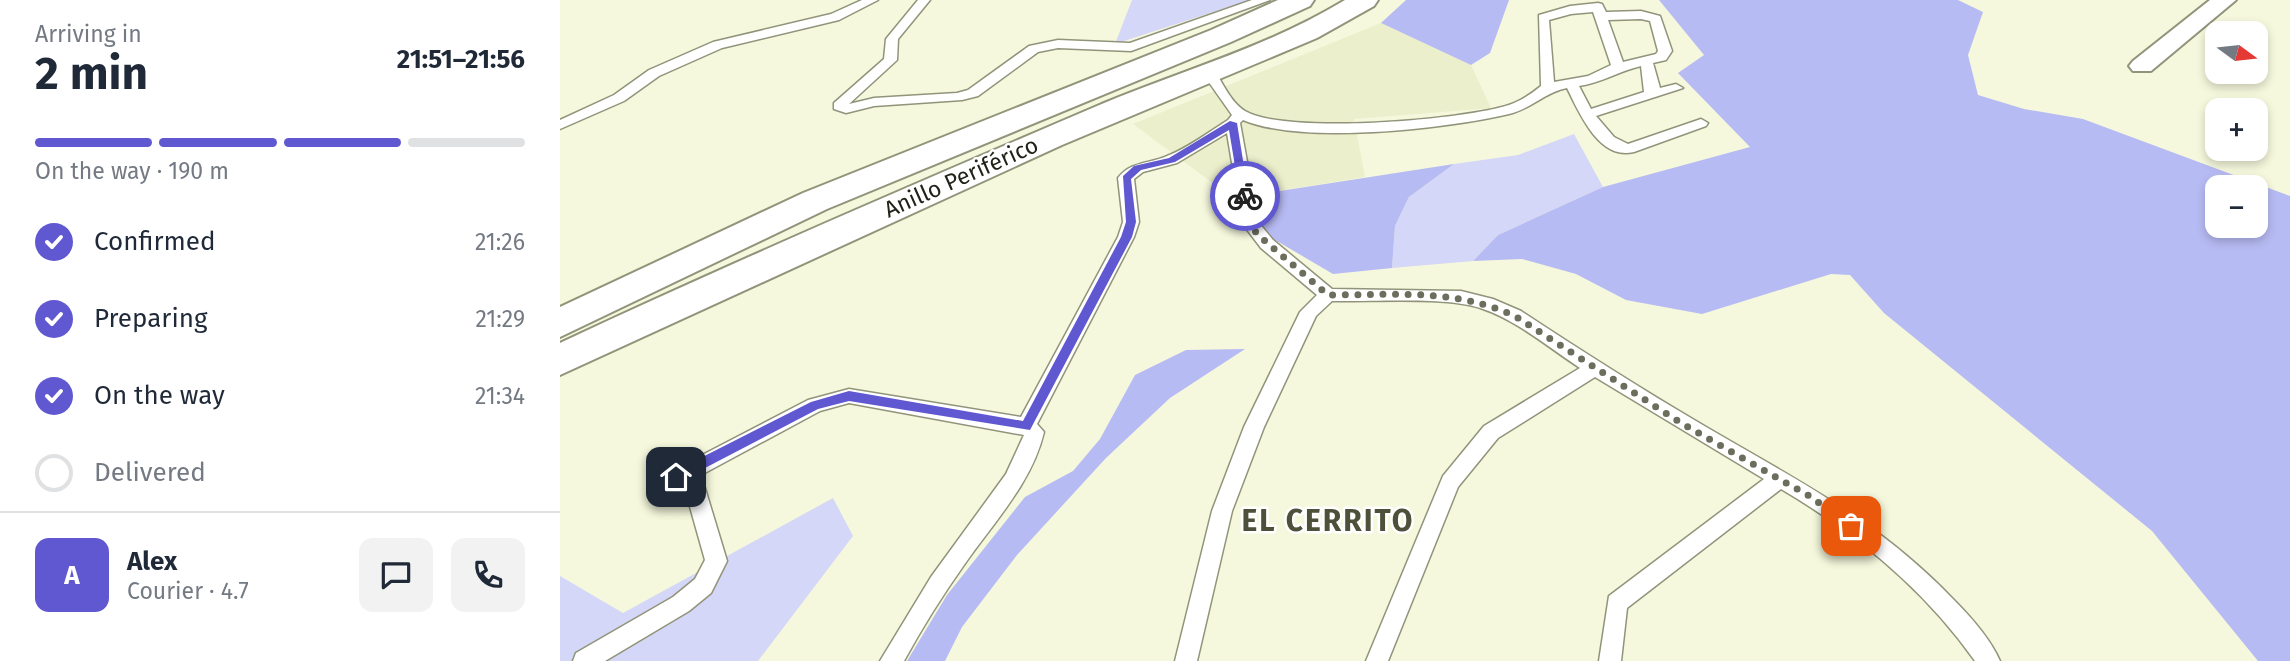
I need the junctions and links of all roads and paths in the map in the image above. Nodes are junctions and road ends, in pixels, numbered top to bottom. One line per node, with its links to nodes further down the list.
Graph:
1 (872, 0): 20 (lane)
2 (924, 0): 3 (lane)
3 (1264, 0)
4 (1300, 0): 12 (highway, Anillo Periférico)
5 (1364, 0): 11 (highway, Anillo Periférico)
6 (2224, 0): 9 (street)
7 (1598, 8): 8 (lane); 10 (lane); 14 (lane)
8 (1646, 60): 10 (lane); 16 (lane)
9 (2142, 66)
10 (1618, 67): 13 (lane)
11 (1208, 71): 12 (highway, Anillo Periférico); 18 (lane)
12 (1153, 77): 22 (highway, Anillo Periférico); 23 (highway, Anillo Periférico)
13 (1571, 83): 14 (lane); 17 (lane)
14 (1548, 87): 18 (lane)
15 (1676, 88): 16 (lane)
16 (1650, 95): 17 (lane)
17 (1588, 114): 19 (lane)
18 (1236, 119): 21 (lane); 25 (lane)
19 (1701, 123)
20 (560, 125)
21 (1328, 295): 24 (lane); 31 (lane)
22 (560, 323)
23 (560, 360)
24 (1595, 368): 27 (lane); 32 (lane)
25 (1026, 426): 26 (lane); 30 (lane)
26 (690, 471): 28 (lane); 29 (lane)
27 (1779, 479): 33 (lane); 34 (lane)
28 (661, 482)
29 (584, 661)
30 (891, 661)
31 (1186, 661)
32 (1377, 661)
33 (1610, 661)
34 (1989, 661)

